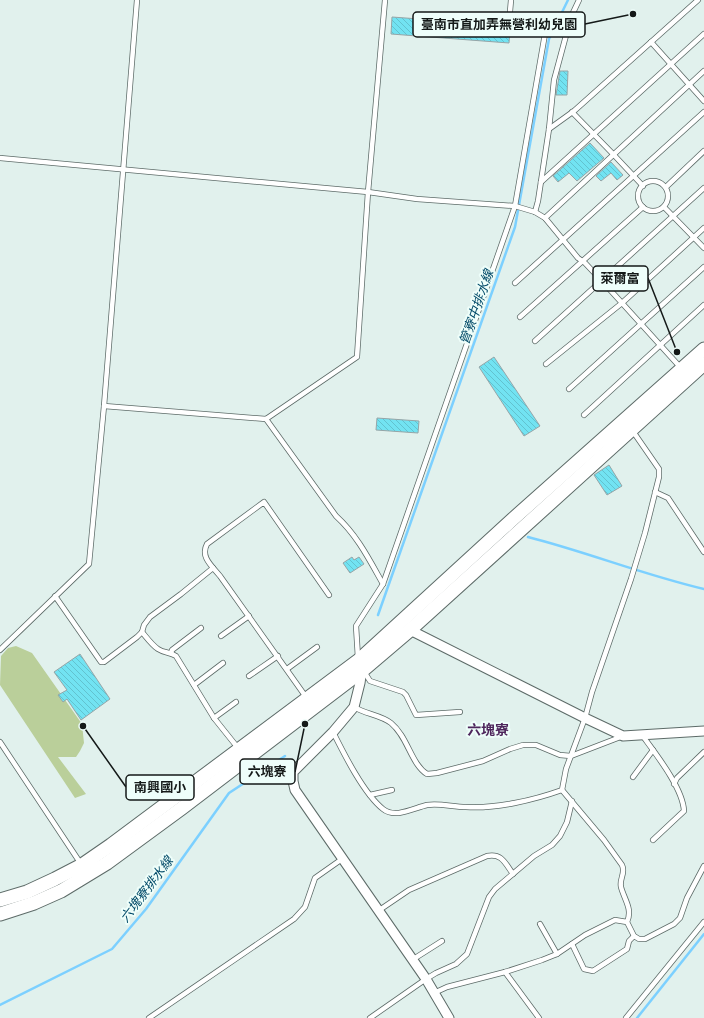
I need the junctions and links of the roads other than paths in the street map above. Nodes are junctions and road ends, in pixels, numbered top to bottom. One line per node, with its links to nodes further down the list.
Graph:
1 (137, 0): 19 (lane)
2 (385, 0): 25 (lane)
3 (511, 0): 26 (lane)
4 (579, 0): 14 (lane)
5 (695, 1): 7 (lane)
6 (704, 34): 8 (lane)
7 (651, 42): 8 (lane); 12 (lane)
8 (671, 65): 10 (lane); 15 (lane)
9 (704, 72): 10 (lane)
10 (689, 85): 11 (lane); 17 (lane)
11 (704, 101)
12 (572, 112): 14 (lane); 15 (lane)
13 (704, 112): 20 (lane)
14 (549, 129): 21 (lane)
15 (594, 134): 17 (lane); 21 (lane)
16 (704, 151): 23 (lane)
17 (614, 154): 20 (lane); 31 (lane)
18 (0, 158): 19 (lane)
19 (123, 170): 25 (lane); 50 (lane)
20 (633, 176): 22 (lane); 34 (lane)
21 (541, 182): 29 (lane)
22 (643, 186): 23 (lane); 27 (lane)
23 (666, 187): 28 (lane)
24 (704, 188): 30 (lane)
25 (368, 192): 26 (lane); 52 (lane)
26 (515, 206): 29 (lane); 57 (lane)
27 (643, 207): 28 (lane); 36 (lane)
28 (664, 207): 30 (lane)
29 (535, 212): 31 (lane)
30 (673, 216): 33 (lane); 38 (lane)
31 (544, 218): 34 (lane)
32 (704, 228): 33 (lane)
33 (694, 238): 35 (lane); 40 (lane)
34 (563, 240): 36 (lane); 39 (lane)
35 (704, 248)
36 (582, 261): 38 (lane); 42 (lane)
37 (704, 267): 43 (lane)
38 (602, 281): 40 (lane); 44 (lane)
39 (515, 283)
40 (622, 302): 43 (lane); 47 (lane)
41 (704, 305): 45 (lane)
42 (520, 317)
43 (641, 324): 45 (lane); 49 (lane)
44 (536, 340)
45 (659, 345): 48 (lane); 51 (lane)
46 (703, 356): 48 (main road)
47 (546, 364)
48 (686, 373): 53 (main road)
49 (569, 389)
50 (104, 406): 52 (lane); 59 (lane)
51 (584, 415)
52 (266, 419): 57 (lane)
53 (627, 425): 54 (lane); 62 (main road); 70 (main road)
54 (655, 492): 55 (lane); 79 (lane)
55 (704, 552)
56 (213, 568): 58 (lane); 60 (lane); 63 (lane)
57 (383, 584): 70 (lane)
58 (329, 594)
59 (55, 596): 63 (lane); 66 (lane)
60 (249, 616): 64 (lane); 68 (lane)
61 (201, 628): 67 (lane)
62 (410, 630): 70 (main road); 79 (street)
63 (142, 632): 67 (lane)
64 (221, 636)
65 (317, 647): 71 (lane)
66 (0, 650)
67 (171, 653): 73 (lane)
68 (278, 656): 71 (lane); 72 (lane)
69 (223, 663): 73 (lane)
70 (361, 665): 74 (main road); 76 (street); 77 (lane); 98 (main road)
71 (287, 669): 74 (lane)
72 (249, 676)
73 (194, 685): 78 (lane)
74 (307, 699): 85 (main road)
75 (236, 702): 78 (lane)
76 (354, 707): 81 (street); 88 (lane)
77 (460, 712)
78 (214, 718): 85 (lane)
79 (585, 718): 83 (street); 88 (lane)
80 (704, 731): 82 (street)
81 (333, 732): 93 (lane); 96 (street)
82 (641, 734): 83 (street); 86 (lane)
83 (623, 736): 88 (lane)
84 (0, 742): 98 (lane)
85 (239, 750): 98 (main road)
86 (653, 750): 89 (lane); 90 (lane)
87 (704, 752): 90 (lane)
88 (571, 756): 92 (lane)
89 (633, 778)
90 (674, 784): 95 (lane)
91 (392, 790): 93 (lane)
92 (562, 790): 93 (lane); 94 (lane)
93 (370, 795)
94 (572, 801): 99 (lane); 103 (lane)
95 (653, 840)
96 (342, 860): 101 (street); 114 (lane)
97 (704, 866): 106 (lane)
98 (85, 870): 100 (main road); 102 (main road)
99 (513, 874): 101 (lane); 112 (lane)
100 (0, 900)
101 (378, 911): 110 (street)
102 (0, 914)
103 (627, 922): 106 (lane); 108 (lane)
104 (704, 922): 118 (lane)
105 (540, 924): 109 (lane)
106 (634, 936): 108 (lane)
107 (442, 941): 110 (lane)
108 (572, 944): 109 (lane)
109 (557, 954): 111 (lane)
110 (412, 960): 112 (street)
111 (505, 972): 113 (lane); 117 (lane)
112 (426, 980): 113 (street); 115 (lane)
113 (434, 993): 116 (street)
114 (149, 1018)
115 (370, 1018)
116 (449, 1018)
117 (539, 1018)
118 (626, 1018)

